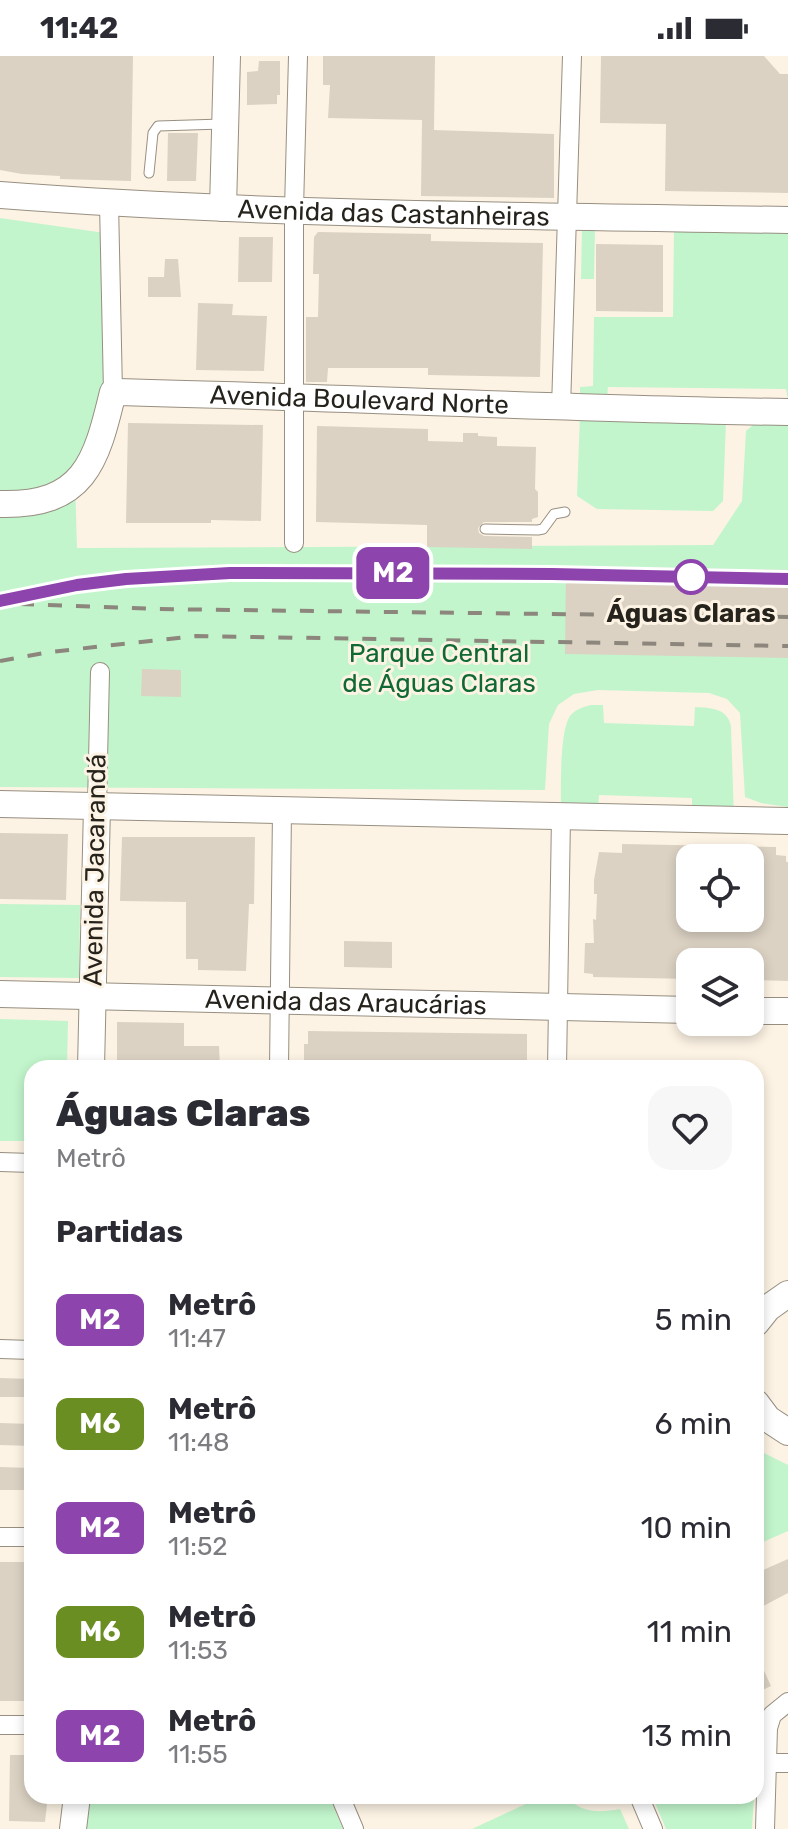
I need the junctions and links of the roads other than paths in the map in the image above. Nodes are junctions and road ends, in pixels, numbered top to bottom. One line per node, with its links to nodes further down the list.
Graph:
1 (227, 56): 4 (street)
2 (298, 56): 9 (street)
3 (572, 56): 10 (street)
4 (225, 124): 5 (lane); 8 (street)
5 (149, 173)
6 (0, 195): 7 (street, Avenida das Castanheiras)
7 (109, 203): 8 (street, Avenida das Castanheiras); 12 (street)
8 (223, 208): 9 (street, Avenida das Castanheiras)
9 (294, 209): 10 (street, Avenida das Castanheiras); 13 (street)
10 (569, 216): 11 (street, Avenida das Castanheiras); 14 (street)
11 (788, 220)
12 (113, 392): 13 (street, Avenida Boulevard Norte); 16 (street)
13 (294, 396): 14 (street, Avenida Boulevard Norte); 19 (street)
14 (561, 408): 15 (street, Avenida Boulevard Norte)
15 (788, 412)
16 (0, 504)
17 (565, 512): 18 (lane)
18 (485, 529)
19 (294, 543)
20 (100, 672): 22 (street, Avenida Jacarandá)
21 (0, 804): 22 (street)
22 (97, 806): 23 (street); 27 (street, Avenida Jacarandá)
23 (282, 810): 24 (street); 28 (street)
24 (561, 816): 25 (street); 29 (street)
25 (788, 821)
26 (0, 994): 27 (street, Avenida das Araucárias)
27 (92, 997): 28 (street, Avenida das Araucárias); 33 (street, Avenida Jacarandá)
28 (281, 1001): 29 (street, Avenida das Araucárias); 34 (street)
29 (559, 1008): 30 (street, Avenida das Araucárias); 35 (street)
30 (676, 1010)
31 (764, 1011): 32 (street)
32 (788, 1011)
33 (91, 1060)
34 (279, 1060)
35 (557, 1060)
36 (0, 1162): 37 (street)
37 (24, 1163)
38 (788, 1294): 39 (street)
39 (764, 1313)
40 (0, 1349): 41 (street)
41 (24, 1350)
42 (764, 1414): 43 (street)
43 (788, 1432)
44 (0, 1537): 45 (street)
45 (24, 1537)
46 (788, 1702): 49 (street)
47 (0, 1725): 48 (street)
48 (24, 1725)
49 (767, 1763): 50 (street); 57 (street)
50 (788, 1763)
51 (76, 1804): 54 (street)
52 (343, 1804): 55 (street)
53 (640, 1804): 56 (street)
54 (73, 1829)
55 (354, 1829)
56 (653, 1829)
57 (765, 1829)

